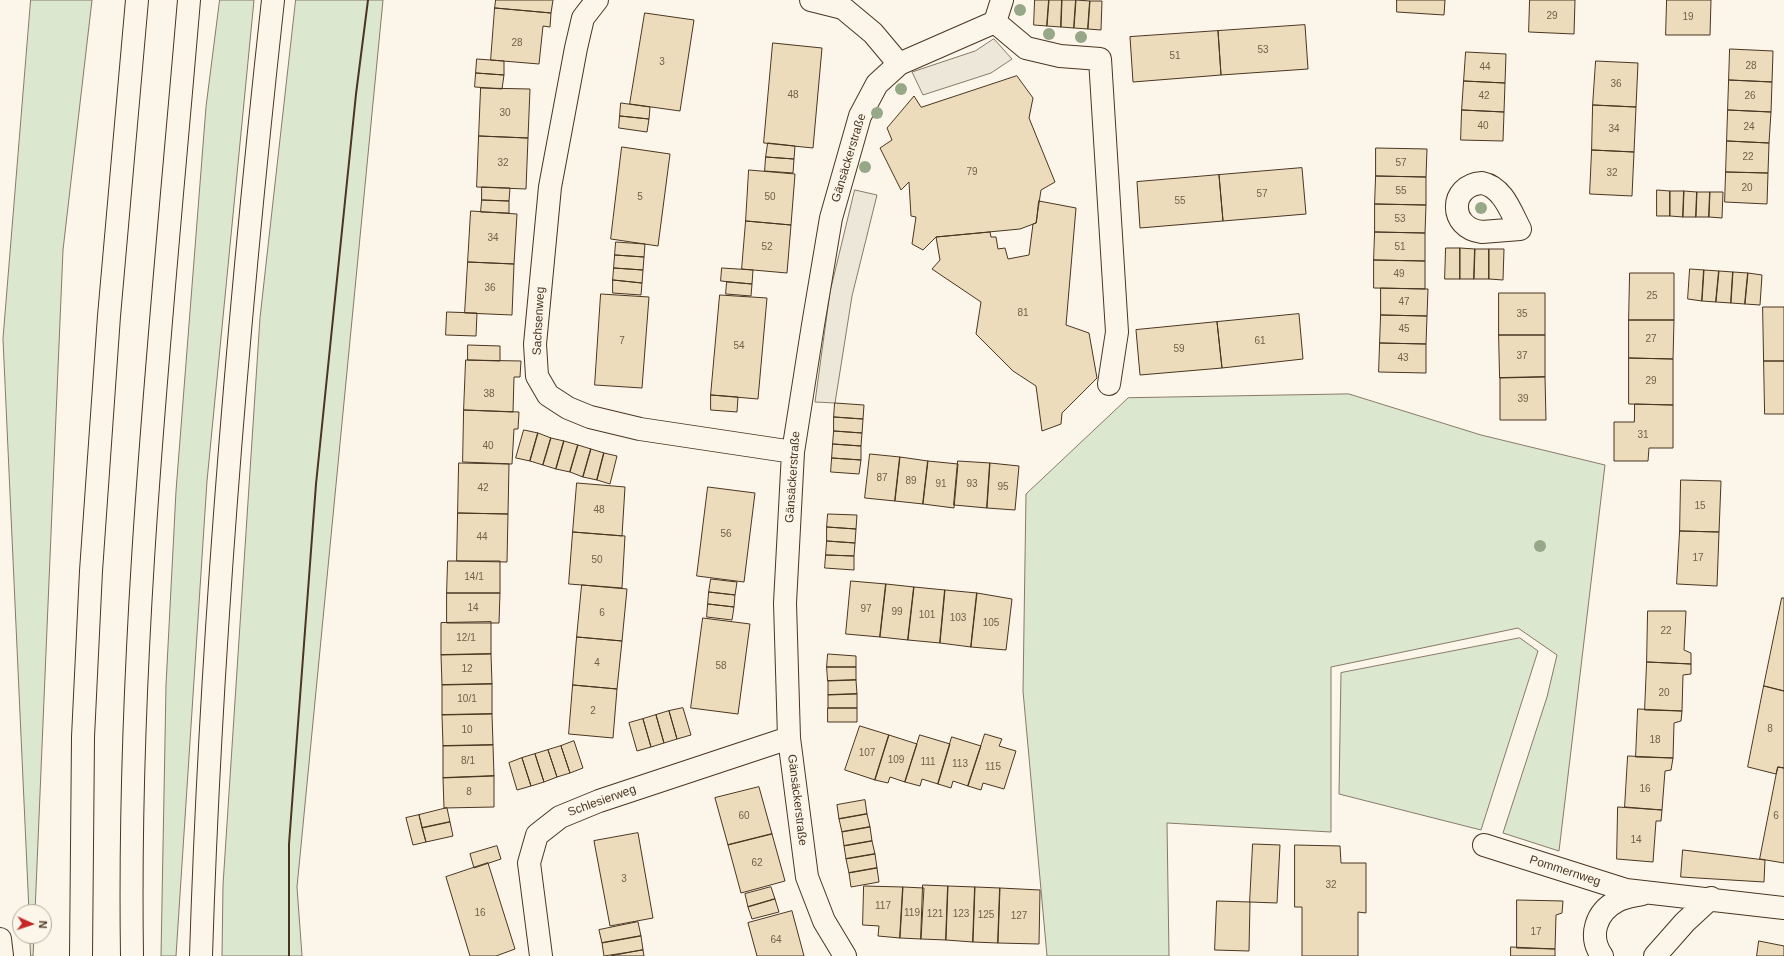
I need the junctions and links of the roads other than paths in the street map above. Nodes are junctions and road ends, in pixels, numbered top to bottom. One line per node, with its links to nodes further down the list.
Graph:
1 (137, 0): 18 (main road)
2 (189, 0): 19 (main road)
3 (272, 0): 20 (main road)
4 (597, 0): 10 (main road, Sachsenweg)
5 (811, 0): 8 (main road)
6 (1002, 0): 7 (main road)
7 (995, 22): 8 (main road, Gänsäckerstraße); 9 (main road)
8 (899, 64): 10 (main road, Gänsäckerstraße)
9 (1109, 384)
10 (792, 452): 11 (main road, Gänsäckerstraße)
11 (789, 738): 21 (main road, Schlesierweg); 22 (main road, Gänsäckerstraße)
12 (1484, 845): 13 (main road, Pommernweg)
13 (1647, 892): 14 (main road, Pommernweg); 23 (main road, Pommernweg)
14 (1711, 898): 15 (main road, Pommernweg); 24 (main road)
15 (1784, 908)
16 (0, 939): 17 (main road)
17 (2, 956)
18 (81, 956)
19 (132, 956)
20 (201, 956)
21 (541, 956)
22 (846, 956)
23 (1602, 956)
24 (1655, 956)

